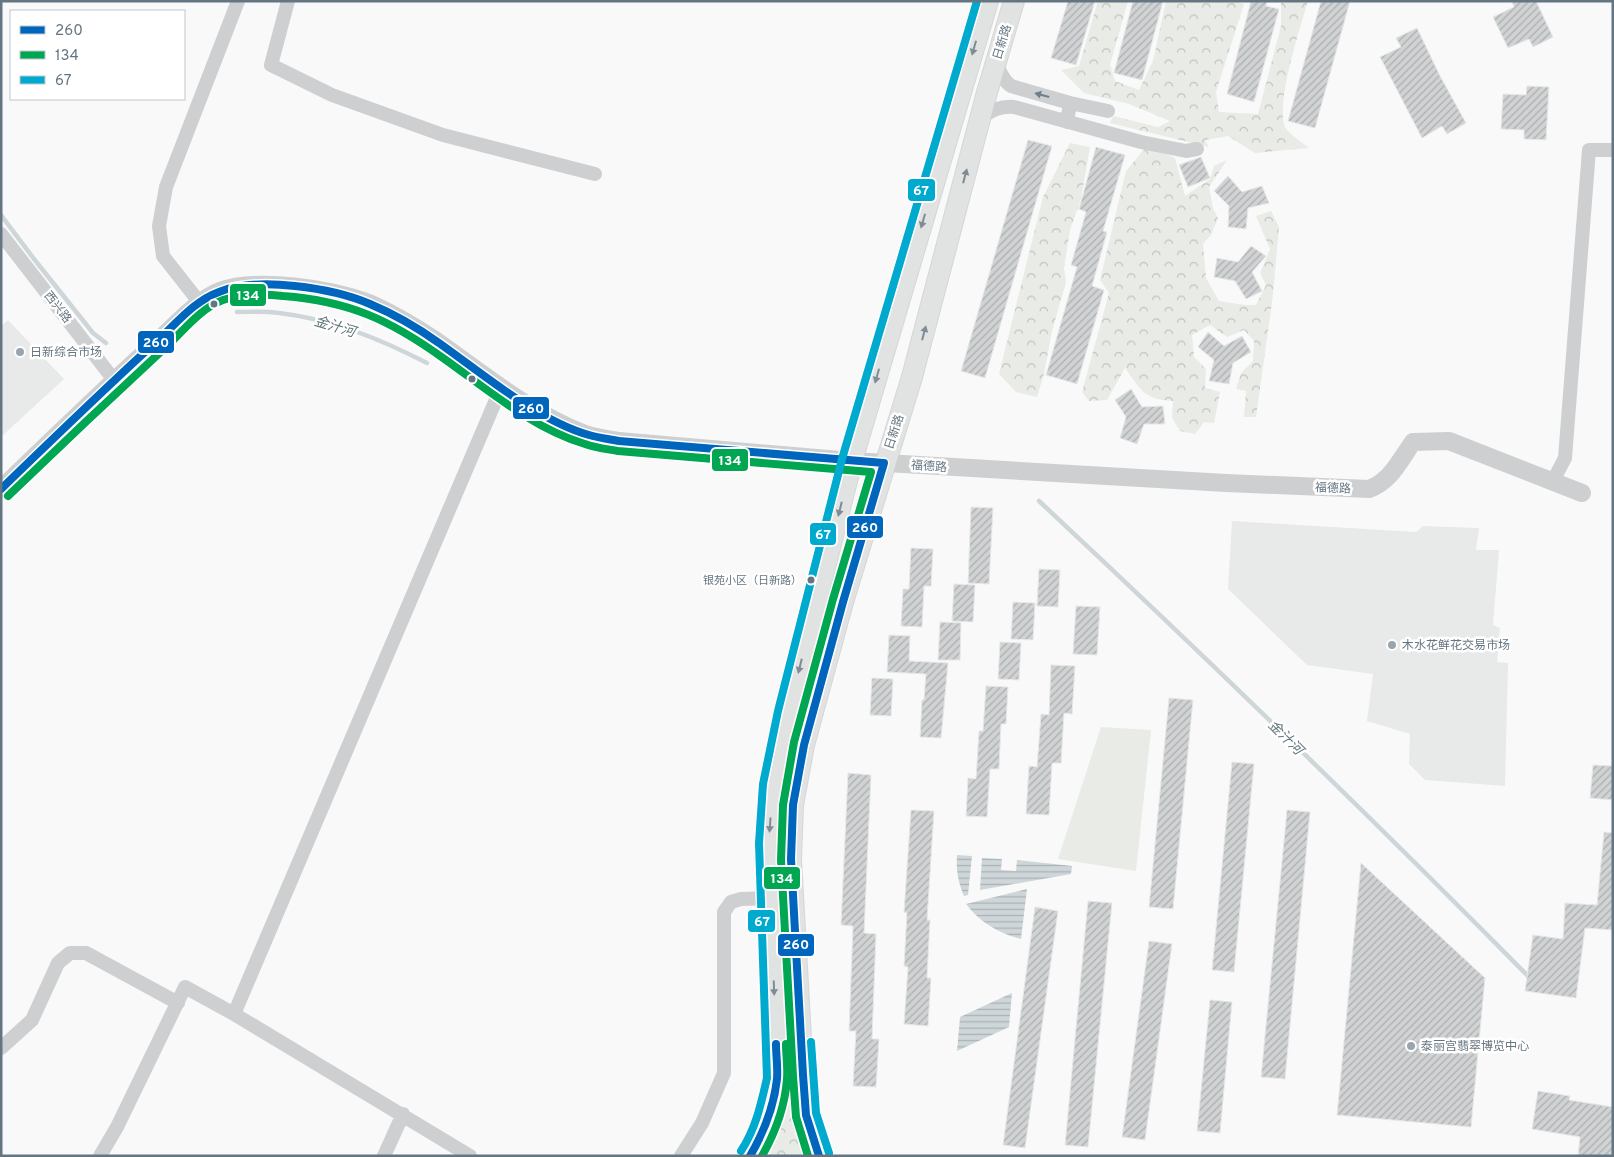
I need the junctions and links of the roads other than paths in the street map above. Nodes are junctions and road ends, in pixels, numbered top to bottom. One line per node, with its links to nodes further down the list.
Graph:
1 (238, 1): 14 (street)
2 (288, 1): 12 (street)
3 (988, 1): 17 (main road, 日新路, one-way to 17)
4 (1013, 4): 5 (main road, 日新路)
5 (997, 58): 6 (street, one-way to 5); 8 (main road, 日新路)
6 (1070, 103): 7 (street); 9 (street)
7 (1108, 111)
8 (980, 119): 9 (street); 18 (main road, 日新路, one-way to 8)
9 (1067, 122): 10 (street)
10 (1198, 149)
11 (1613, 150): 19 (street)
12 (595, 174)
13 (1, 234): 15 (street, 西兴路)
14 (200, 303): 15 (street, 福德路); 16 (street, 福德路)
15 (114, 380): 20 (street, 福德路)
16 (501, 388): 17 (street, 福德路); 24 (street)
17 (852, 461): 18 (street, 福德路); 22 (main road, 日新路, one-way to 22)
18 (884, 463): 19 (street, 福德路); 32 (main road, 日新路)
19 (1553, 481): 21 (street, 福德路)
20 (1, 489)
21 (1582, 493)
22 (771, 898): 30 (street); 31 (main road, 日新路, one-way to 31)
23 (178, 1002): 24 (street); 25 (street); 27 (street)
24 (234, 1014): 26 (street)
25 (1, 1048)
26 (404, 1114): 28 (street); 29 (street)
27 (100, 1156)
28 (384, 1156)
29 (470, 1156)
30 (681, 1156)
31 (750, 1156)
32 (819, 1156)

